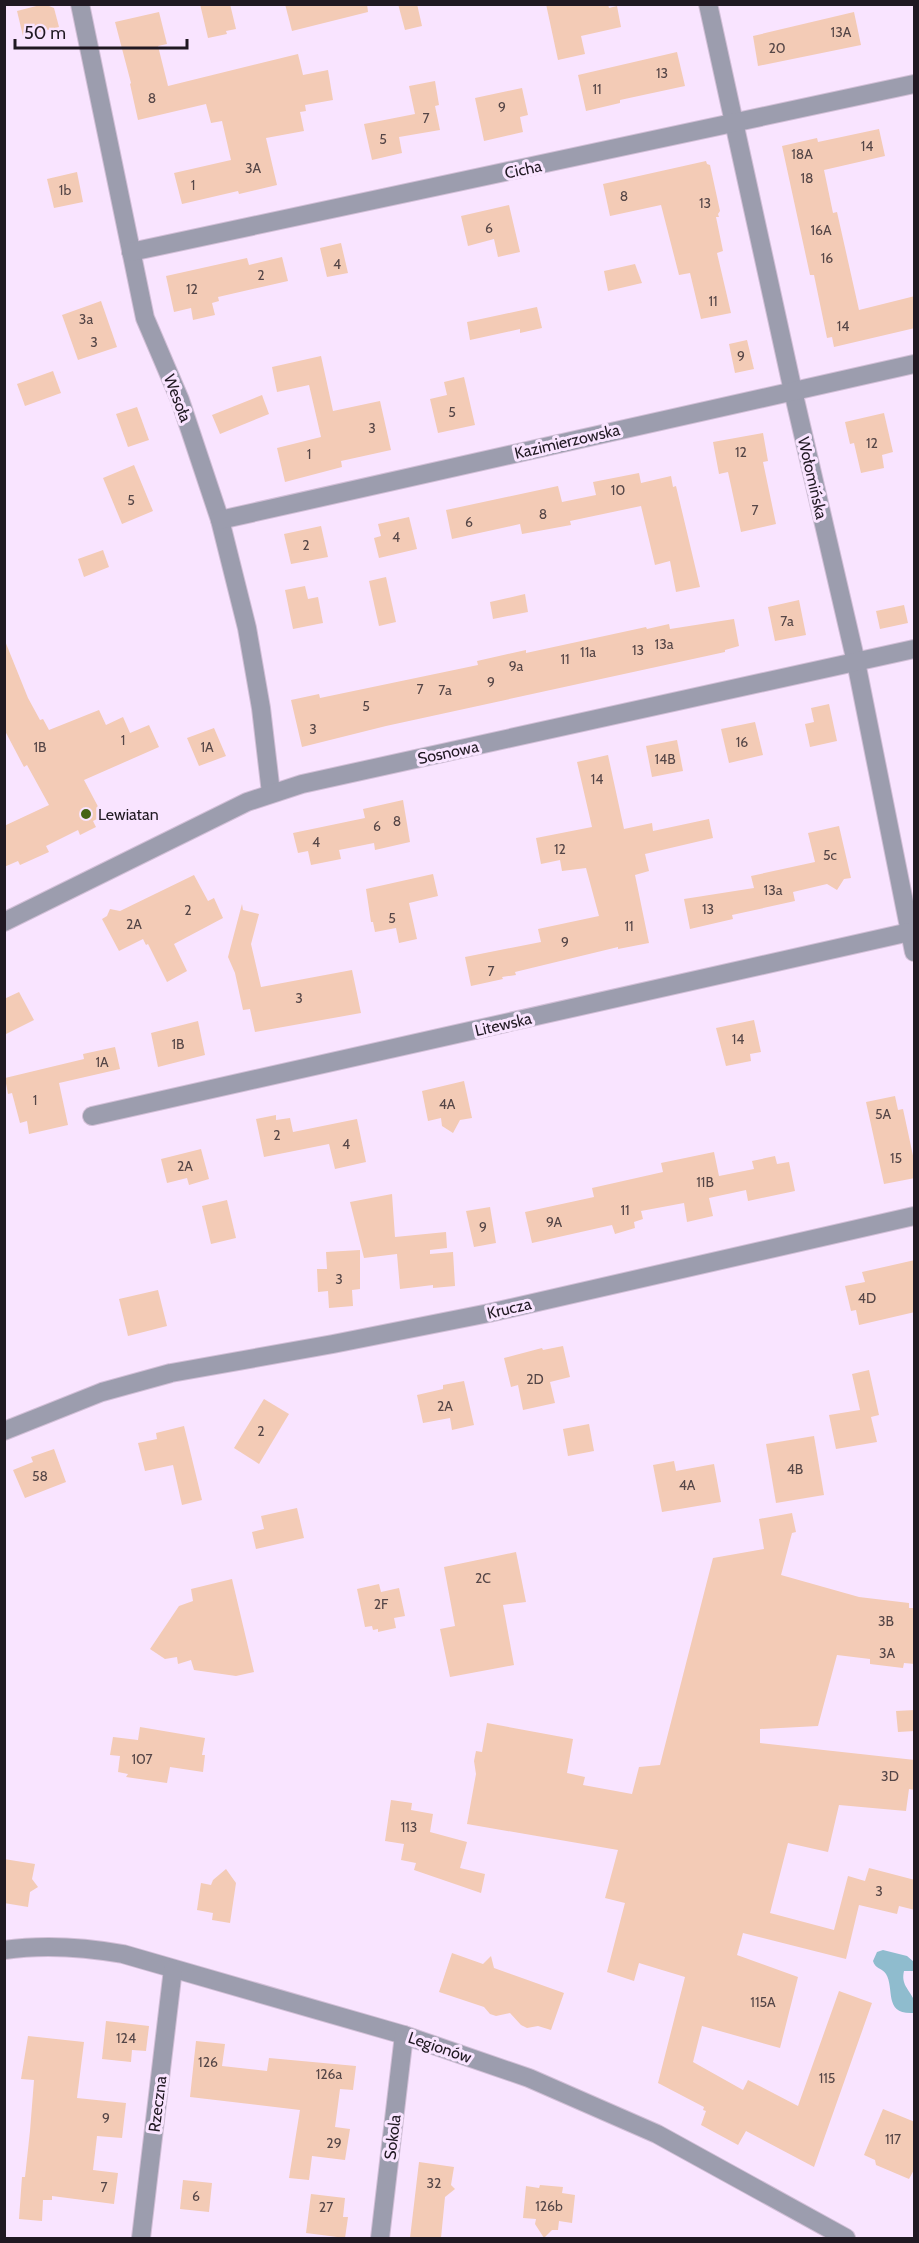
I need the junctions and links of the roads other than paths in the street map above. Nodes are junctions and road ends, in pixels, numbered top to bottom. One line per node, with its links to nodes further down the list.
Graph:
1 (80, 4): 5 (street, Wesoła)
2 (708, 4): 4 (street, Wołomińska)
3 (915, 84): 4 (street, Cicha)
4 (734, 124): 5 (street, Cicha); 7 (street, Wołomińska)
5 (131, 252): 8 (street, Wesoła)
6 (915, 364): 7 (street, Kazimierzowska)
7 (793, 391): 8 (street, Kazimierzowska); 10 (street, Wołomińska)
8 (220, 520): 11 (street, Wesoła)
9 (915, 649): 10 (street, Sosnowa)
10 (856, 662): 11 (street, Sosnowa); 13 (street, Wołomińska)
11 (271, 793): 12 (street, Sosnowa)
12 (4, 922)
13 (912, 932): 14 (street, Wołomińska); 15 (street, Litewska)
14 (915, 951)
15 (92, 1116)
16 (915, 1216): 17 (street, Krucza)
17 (4, 1431)
18 (4, 1950): 19 (street, Legionów)
19 (173, 1969): 20 (street, Legionów); 21 (street, Rzeczna)
20 (404, 2035): 22 (street, Sokola); 23 (street, Legionów)
21 (141, 2238)
22 (380, 2238)
23 (846, 2238)

